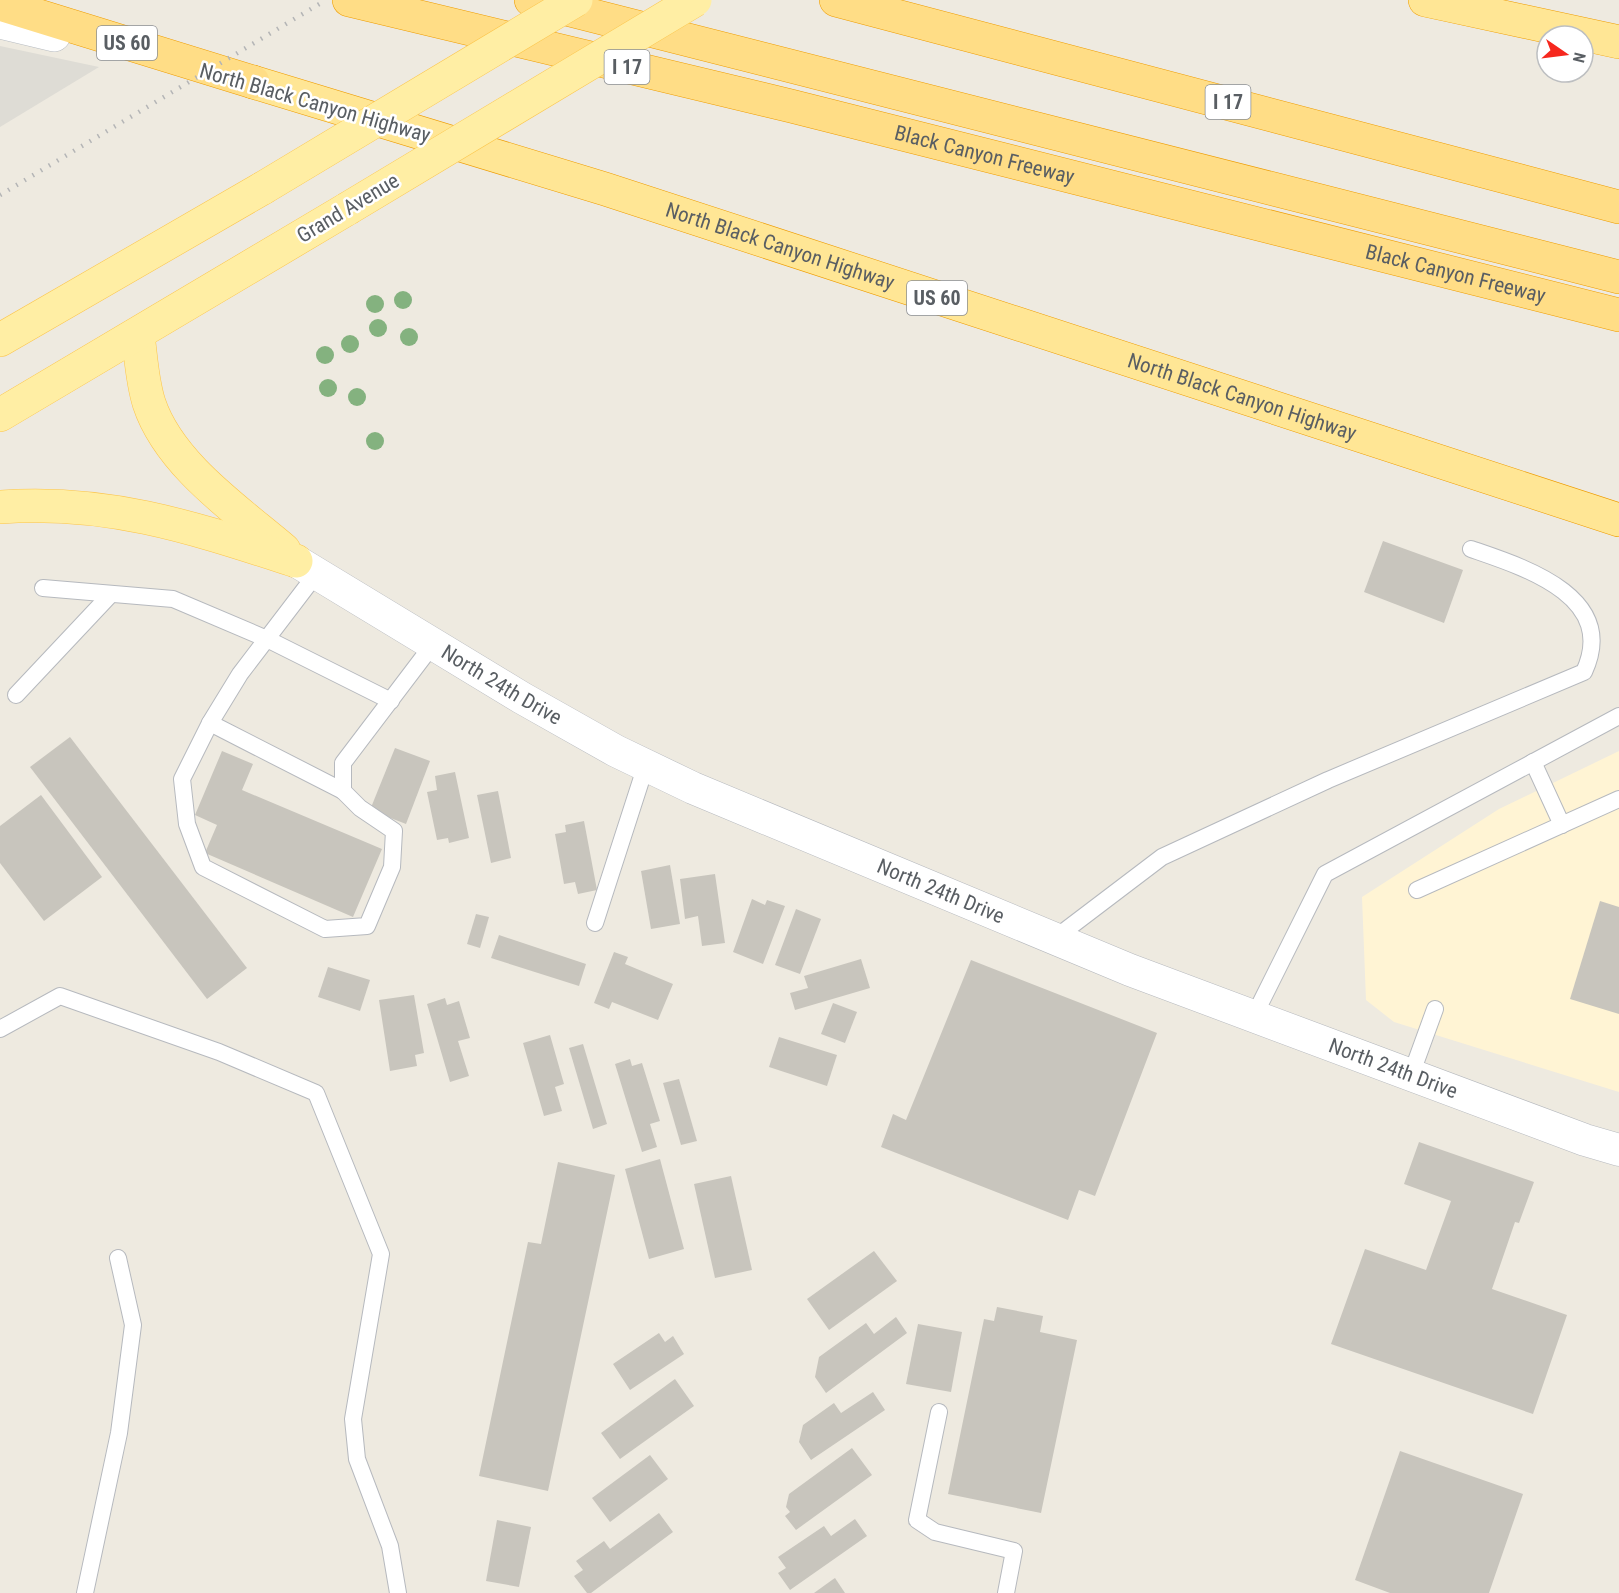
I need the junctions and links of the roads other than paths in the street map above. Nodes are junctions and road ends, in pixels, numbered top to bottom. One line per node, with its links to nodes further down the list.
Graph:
1 (349, 0): 13 (highway, Black Canyon Freeway / I 17)
2 (531, 0): 12 (highway)
3 (576, 0): 15 (main road, bridge)
4 (695, 0): 14 (main road, Grand Avenue, bridge)
5 (836, 0): 11 (highway, I 17)
6 (1425, 0): 9 (highway)
7 (0, 4): 10 (highway, US 60)
8 (0, 22): 10 (main road, North Black Canyon Highway)
9 (1619, 42)
10 (253, 82): 18 (highway, North Black Canyon Highway / US 60)
11 (1619, 207)
12 (1619, 277)
13 (1619, 315)
14 (138, 335): 16 (main road, Grand Avenue); 20 (main road)
15 (0, 340)
16 (0, 415)
17 (0, 507): 20 (main road)
18 (1619, 520)
19 (1471, 549): 36 (lane)
20 (307, 567): 23 (lane); 24 (street, North 24th Drive)
21 (43, 588): 22 (lane)
22 (111, 594): 23 (lane); 25 (lane)
23 (267, 639): 26 (lane); 28 (lane)
24 (434, 643): 26 (lane); 30 (street, North 24th Drive)
25 (16, 695)
26 (391, 701): 31 (lane)
27 (1619, 716): 29 (lane)
28 (210, 723): 31 (lane); 31 (lane)
29 (1533, 762): 33 (lane); 38 (lane)
30 (646, 765): 35 (lane); 36 (street, North 24th Drive)
31 (343, 791)
32 (1619, 799): 33 (lane)
33 (1562, 825): 34 (lane)
34 (1417, 890)
35 (595, 923)
36 (1054, 939): 38 (street, North 24th Drive)
37 (1435, 1009): 40 (lane)
38 (1254, 1016): 40 (street, North 24th Drive)
39 (0, 1029): 45 (lane)
40 (1411, 1075): 41 (street, North 24th Drive)
41 (1619, 1150)
42 (118, 1258): 44 (lane)
43 (939, 1412): 46 (lane)
44 (85, 1593)
45 (398, 1593)
46 (1006, 1593)

